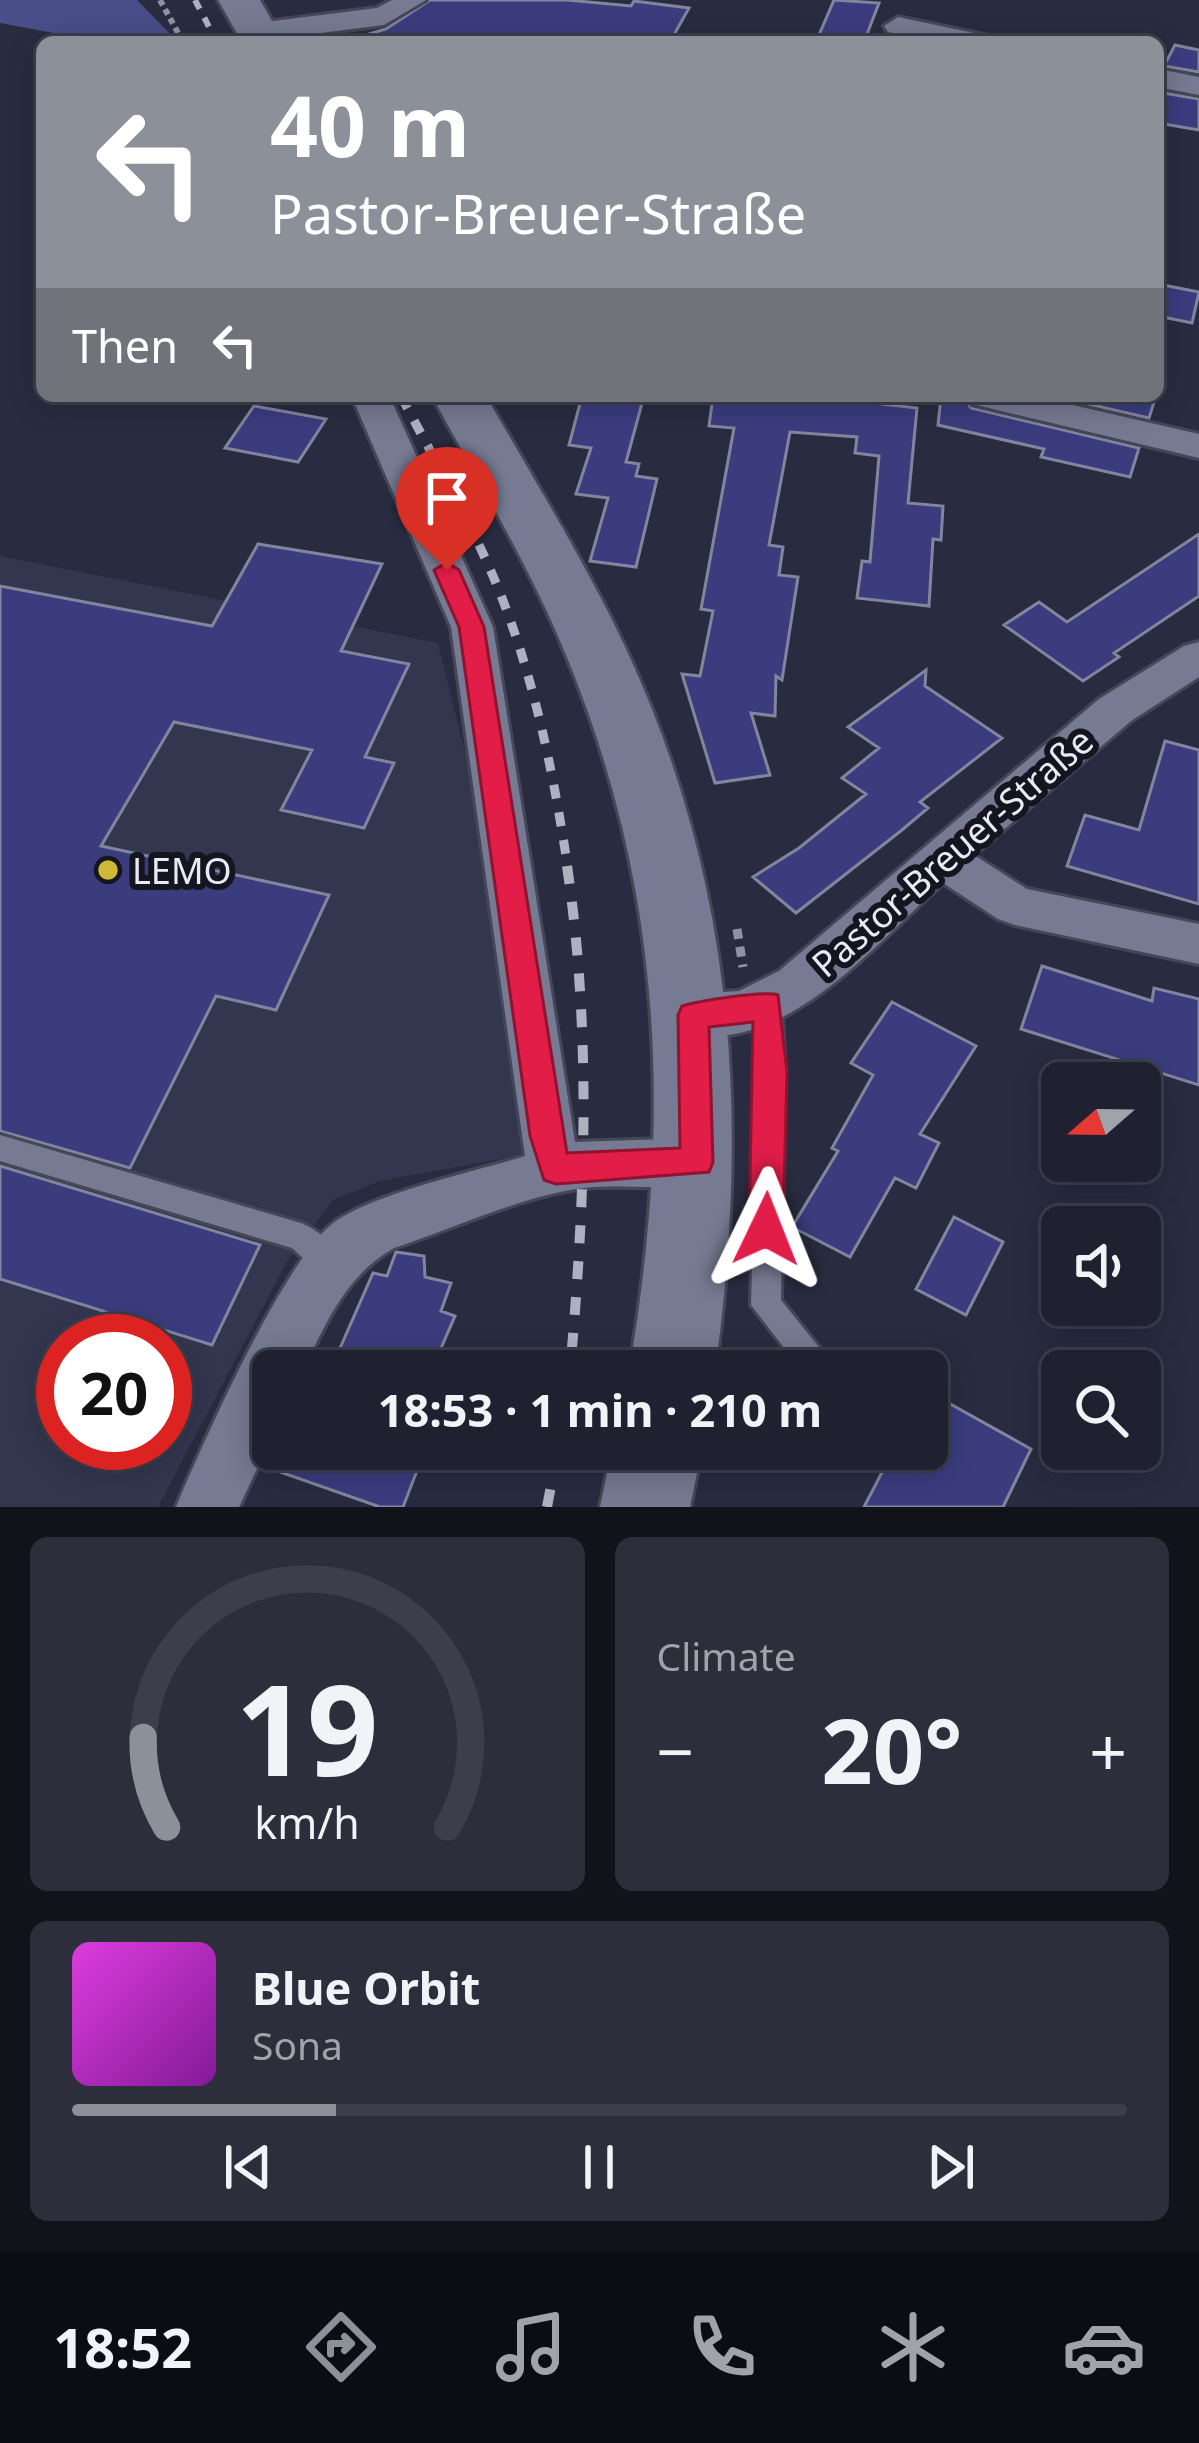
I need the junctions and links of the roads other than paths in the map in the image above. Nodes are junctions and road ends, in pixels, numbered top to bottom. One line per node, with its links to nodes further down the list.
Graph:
1 (412, 0): 3 (street)
2 (899, 23): 4 (street)
3 (253, 25)
4 (952, 36)
5 (1164, 79): 6 (street)
6 (1199, 86)
7 (461, 402): 15 (main road)
8 (1011, 402): 10 (street)
9 (374, 404): 18 (street)
10 (1199, 446)
11 (1199, 657): 12 (street, Pastor-Breuer-Straße)
12 (940, 857): 13 (street); 14 (street, Pastor-Breuer-Straße)
13 (1199, 944)
14 (767, 1004): 15 (street, Pastor-Breuer-Straße); 21 (lane)
15 (693, 1015): 17 (main road)
16 (0, 1148): 19 (lane)
17 (697, 1162): 18 (street); 20 (main road)
18 (556, 1169): 19 (street)
19 (330, 1263): 23 (street)
20 (675, 1350)
21 (805, 1350)
22 (653, 1470): 24 (main road)
23 (207, 1507)
24 (646, 1507)

